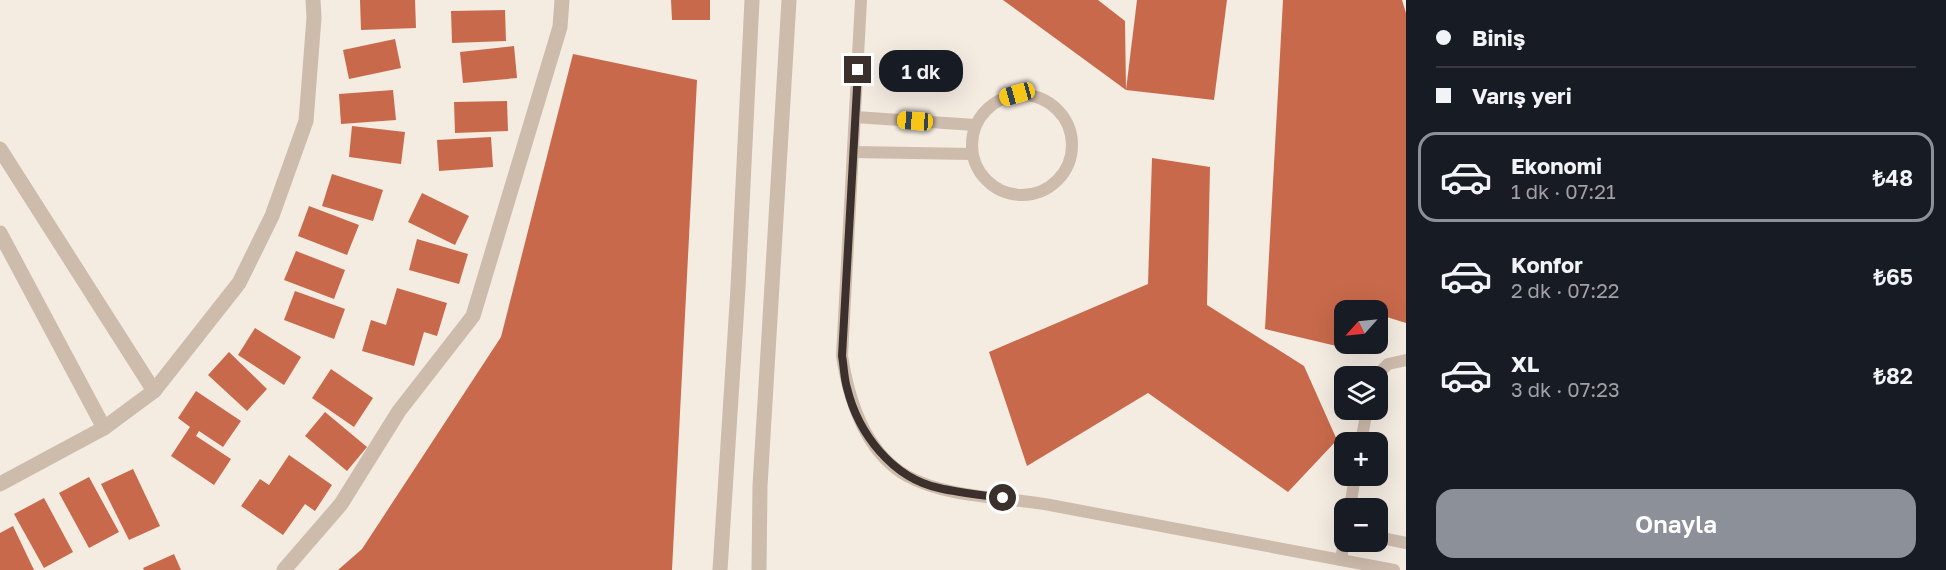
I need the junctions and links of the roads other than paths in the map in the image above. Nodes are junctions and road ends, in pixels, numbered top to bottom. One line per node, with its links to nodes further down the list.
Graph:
1 (313, 0): 14 (street)
2 (561, 0): 21 (street)
3 (752, 0): 22 (street)
4 (789, 0): 23 (street)
5 (861, 0): 6 (lane)
6 (855, 117): 7 (lane); 9 (lane)
7 (975, 125): 10 (lane); 10 (lane)
8 (0, 149): 14 (street)
9 (853, 152): 10 (lane); 20 (lane)
10 (972, 154)
11 (0, 233): 15 (street)
12 (1406, 360): 13 (lane)
13 (1386, 366)
14 (154, 391): 15 (street)
15 (104, 428): 16 (street)
16 (0, 484)
17 (1388, 539): 18 (lane)
18 (1406, 543)
19 (1342, 552): 20 (lane)
20 (1341, 560): 24 (lane)
21 (284, 570)
22 (720, 570)
23 (759, 570)
24 (1394, 570)

